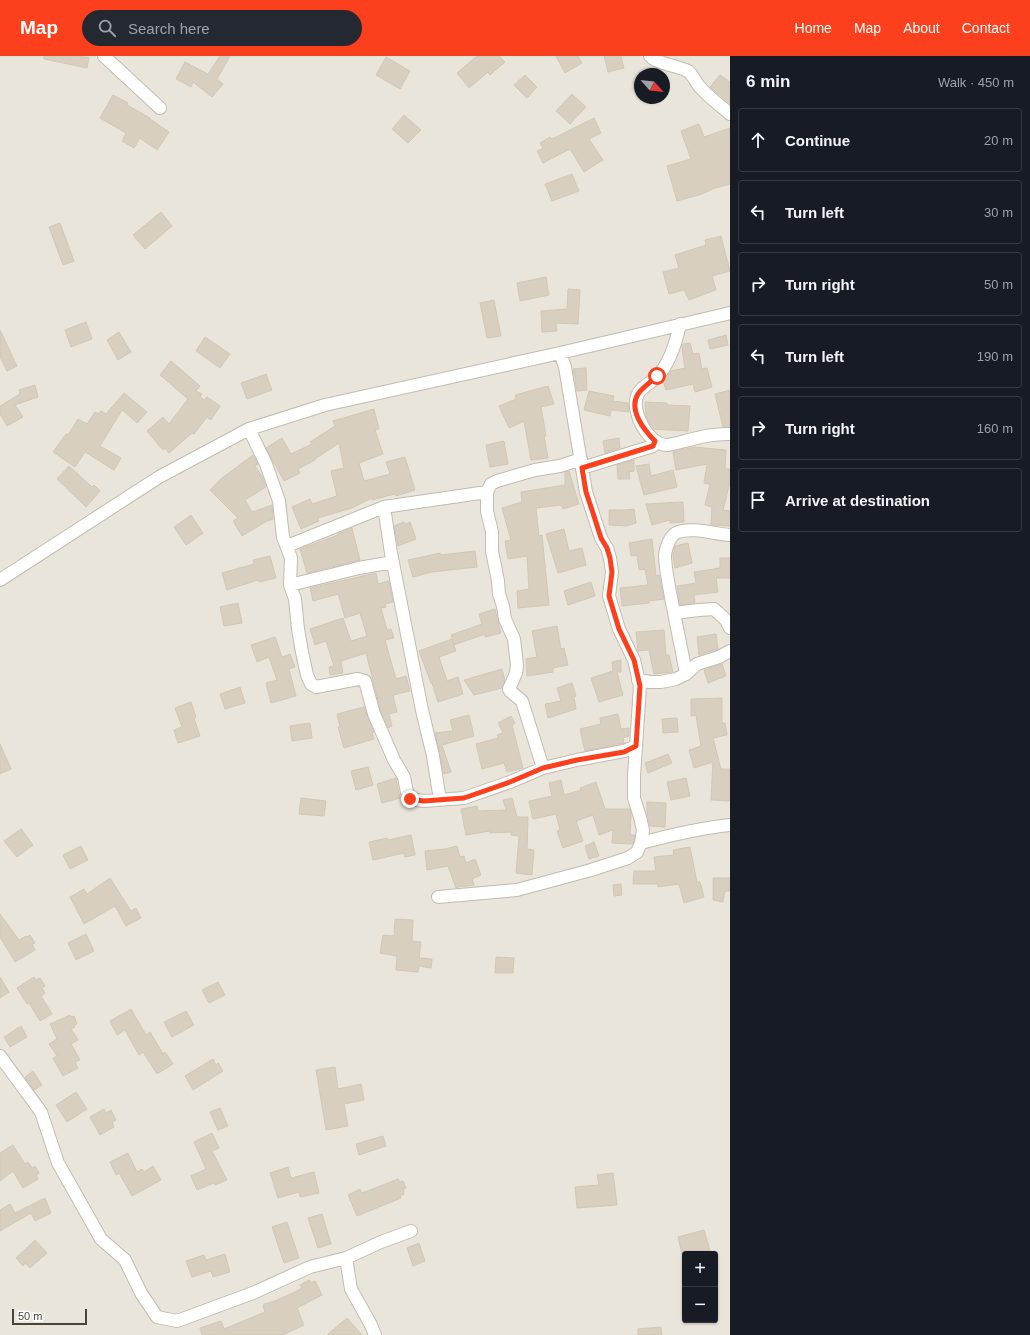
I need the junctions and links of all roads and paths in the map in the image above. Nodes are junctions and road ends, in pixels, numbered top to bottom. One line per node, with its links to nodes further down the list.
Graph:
1 (104, 56): 3 (street)
2 (650, 56): 4 (street)
3 (160, 108)
4 (730, 114)
5 (730, 313): 6 (street)
6 (680, 324): 7 (street); 10 (street)
7 (560, 353): 8 (street); 11 (street)
8 (249, 430): 15 (street); 17 (street)
9 (730, 434): 10 (street)
10 (655, 441): 11 (street)
11 (581, 464): 12 (street); 23 (street)
12 (487, 492): 13 (street); 25 (street)
13 (384, 507): 15 (street); 16 (street)
14 (730, 536): 19 (street)
15 (287, 546): 18 (street)
16 (393, 562): 18 (street); 26 (street)
17 (0, 580)
18 (290, 585): 26 (street)
19 (674, 613): 20 (street); 22 (street)
20 (730, 628)
21 (730, 651): 22 (street)
22 (686, 674): 23 (street)
23 (638, 680): 24 (street)
24 (636, 746): 25 (street); 28 (street)
25 (543, 768): 26 (street)
26 (440, 800)
27 (730, 825): 28 (street)
28 (641, 843): 29 (street)
29 (438, 897)
30 (0, 1056): 32 (street)
31 (411, 1231): 32 (street)
32 (346, 1258): 33 (street)
33 (375, 1335)

